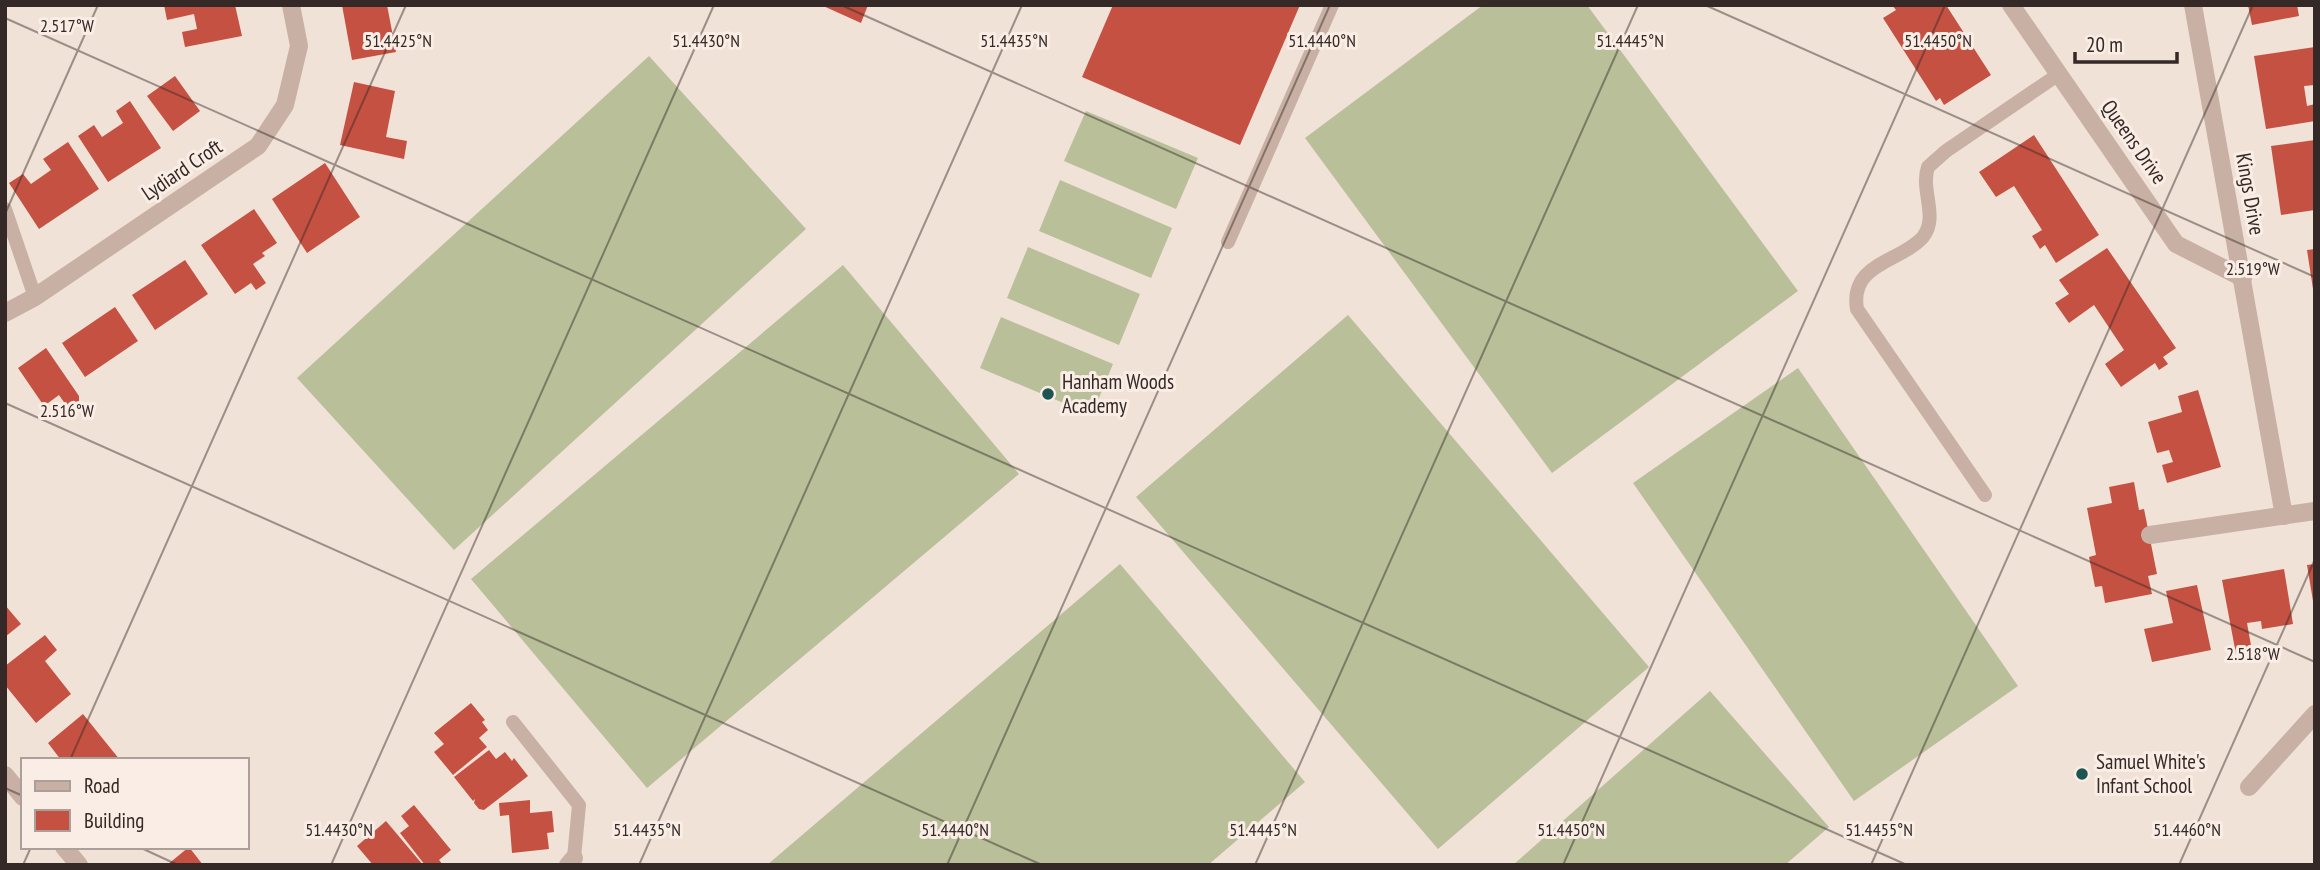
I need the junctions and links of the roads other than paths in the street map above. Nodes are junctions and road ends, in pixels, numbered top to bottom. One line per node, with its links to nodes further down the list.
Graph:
1 (291, 5): 9 (street, Lydiard Croft)
2 (1332, 5): 7 (lane)
3 (2011, 5): 5 (street, Queens Drive)
4 (2193, 5): 8 (street, Kings Drive)
5 (2059, 74): 8 (street, Queens Drive); 11 (lane)
6 (5, 209): 9 (lane)
7 (1228, 242)
8 (2243, 278): 13 (street, Kings Drive)
9 (35, 297): 10 (street, Lydiard Croft)
10 (5, 313)
11 (1986, 495)
12 (2315, 511): 13 (street)
13 (2284, 516): 14 (street)
14 (2150, 535)
15 (2315, 714): 18 (street)
16 (513, 722): 21 (lane)
17 (5, 775): 19 (street)
18 (2249, 787)
19 (21, 795)
20 (66, 849): 22 (street)
21 (570, 862)
22 (79, 865)

